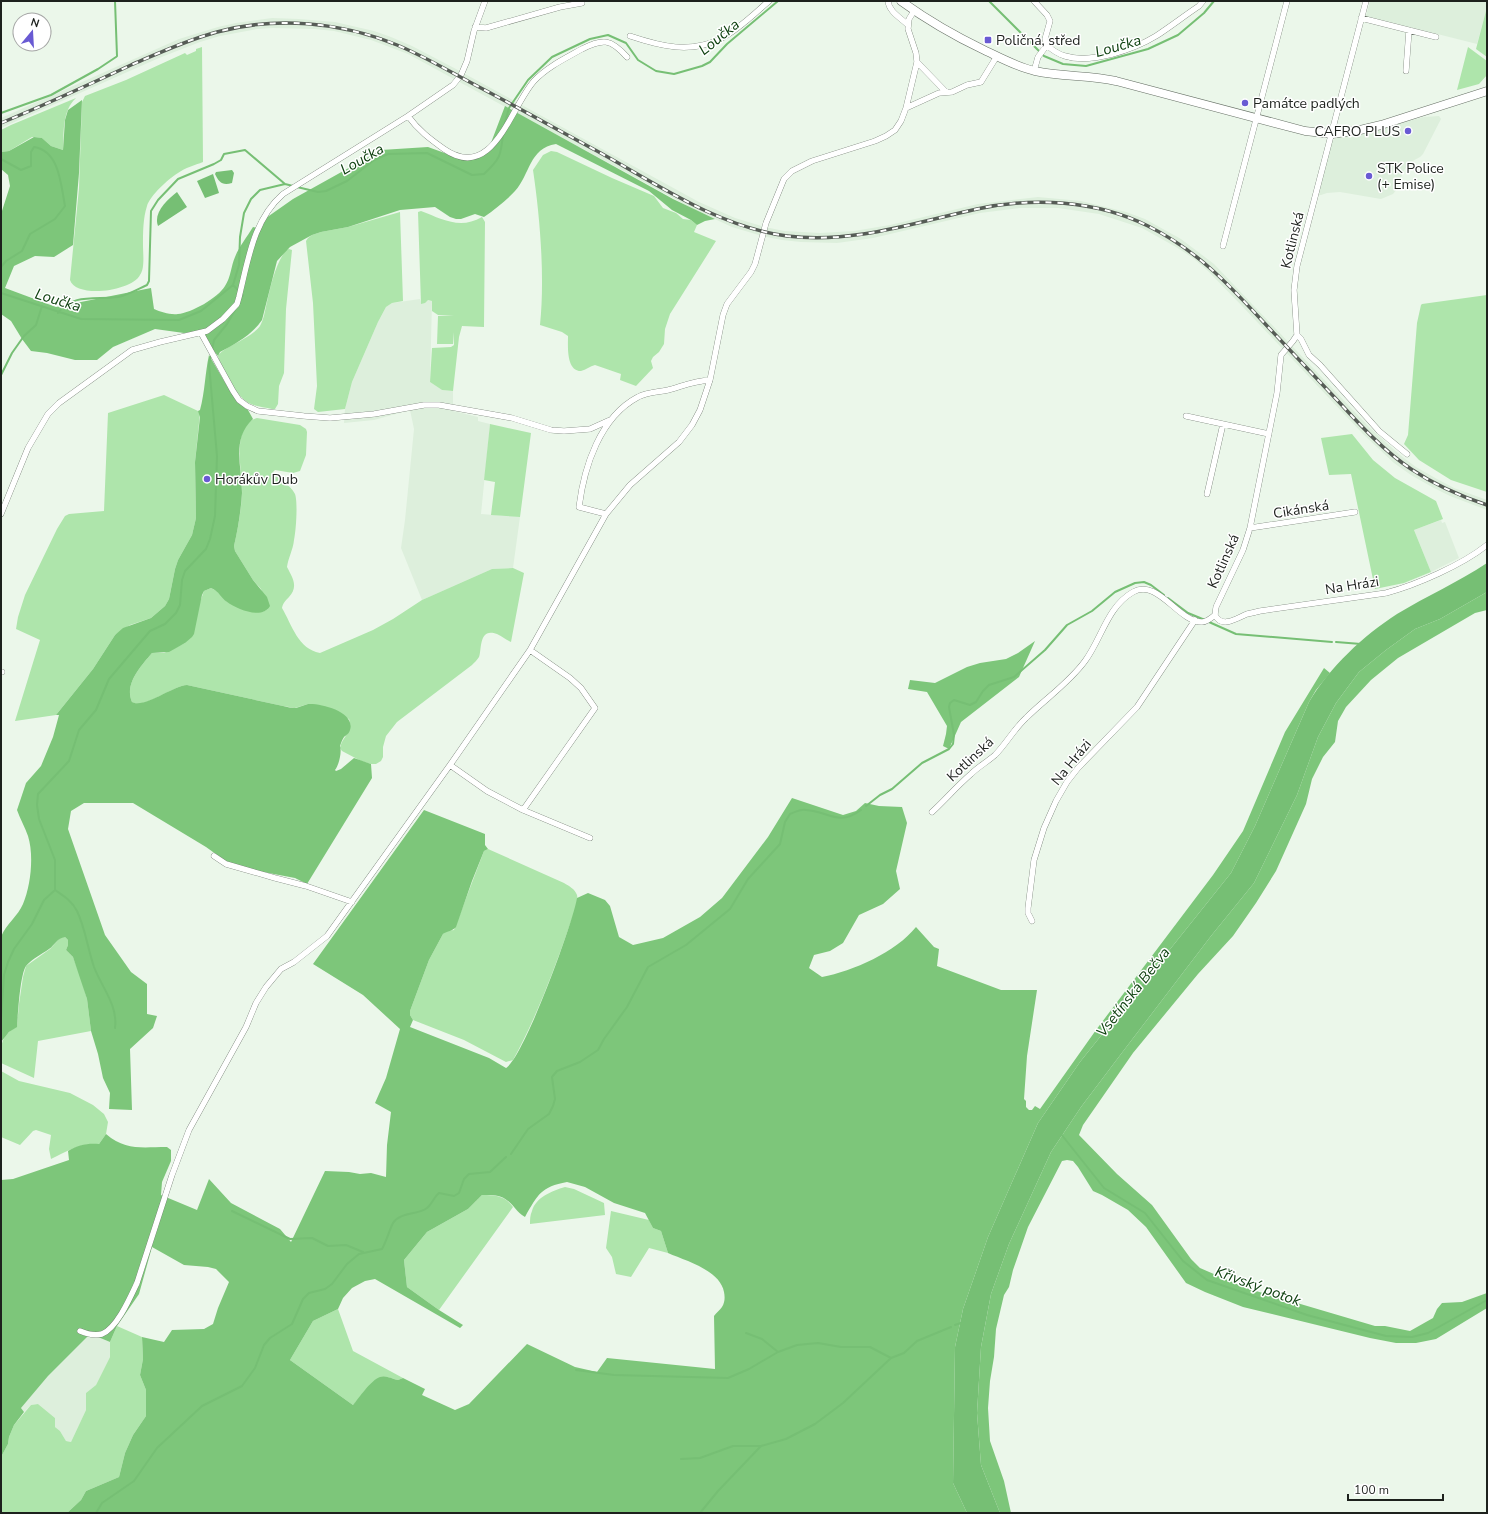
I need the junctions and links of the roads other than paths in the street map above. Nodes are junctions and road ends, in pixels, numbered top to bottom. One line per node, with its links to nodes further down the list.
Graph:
1 (485, 1): 13 (street)
2 (769, 1): 15 (street)
3 (888, 1): 12 (street)
4 (901, 1): 10 (main road)
5 (1034, 1): 17 (street)
6 (1203, 1): 17 (street)
7 (1287, 1): 27 (street)
8 (1366, 1): 11 (street, Kotlinská)
9 (582, 3): 13 (street)
10 (914, 10): 12 (street); 18 (main road)
11 (1361, 18): 14 (street); 28 (street, Kotlinská)
12 (908, 25): 20 (street)
13 (475, 27): 26 (street)
14 (1409, 30): 16 (street); 22 (street)
15 (630, 36)
16 (1436, 37)
17 (1045, 47): 21 (street)
18 (997, 56): 21 (main road); 24 (street)
19 (627, 57): 26 (street)
20 (917, 62): 24 (street); 25 (street)
21 (1034, 71): 27 (main road)
22 (1406, 71)
23 (1487, 91): 28 (main road)
24 (946, 92): 25 (street)
25 (906, 108): 32 (street)
26 (408, 116): 30 (street)
27 (1256, 118): 28 (main road); 29 (street)
28 (1332, 134): 31 (street, Kotlinská)
29 (1223, 246)
30 (201, 333): 34 (street); 40 (street)
31 (1296, 335): 36 (street, Kotlinská); 37 (street)
32 (710, 380): 34 (street); 41 (street)
33 (1186, 416): 35 (street)
34 (610, 420): 41 (street)
35 (1223, 424): 36 (street); 38 (street)
36 (1269, 434): 42 (street, Kotlinská)
37 (1407, 454)
38 (1207, 494)
39 (1355, 512): 42 (street, Cikánská)
40 (1, 514)
41 (606, 514): 46 (street)
42 (1250, 528): 44 (street, Kotlinská)
43 (1487, 545): 44 (street, Na Hrázi)
44 (1215, 615): 45 (street, Kotlinská)
45 (1195, 620): 49 (street, Kotlinská); 53 (street, Na Hrázi)
46 (530, 650): 47 (street); 48 (street)
47 (450, 765): 48 (street); 52 (street)
48 (523, 810): 50 (street)
49 (932, 812)
50 (590, 838)
51 (214, 856): 52 (street)
52 (352, 902): 54 (street)
53 (1032, 921)
54 (80, 1331)

